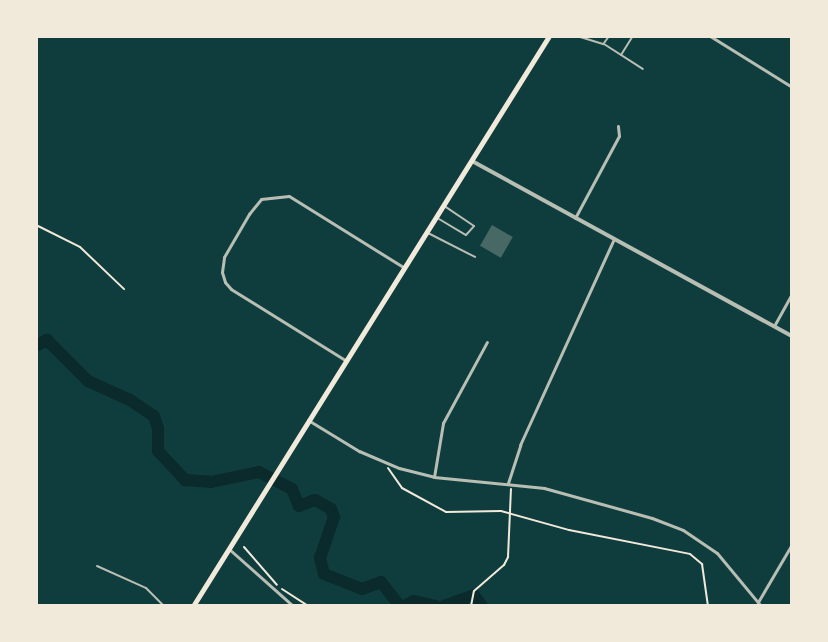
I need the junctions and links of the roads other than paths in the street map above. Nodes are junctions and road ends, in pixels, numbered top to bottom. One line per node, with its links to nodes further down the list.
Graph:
1 (549, 36): 11 (main road)
2 (577, 36): 6 (lane)
3 (609, 36): 6 (lane)
4 (633, 36): 7 (lane)
5 (710, 36): 9 (street)
6 (604, 44): 7 (lane)
7 (621, 55): 8 (lane)
8 (643, 69)
9 (792, 87)
10 (618, 126): 14 (street)
11 (469, 160): 12 (main road); 14 (street)
12 (441, 205): 13 (main road); 13 (lane)
13 (434, 217): 15 (main road)
14 (575, 218): 16 (street)
15 (425, 232): 17 (lane); 18 (main road)
16 (614, 239): 20 (street); 26 (street)
17 (475, 257)
18 (403, 267): 23 (main road); 23 (street)
19 (792, 293): 20 (street)
20 (774, 326): 21 (street)
21 (792, 336)
22 (487, 342): 25 (street)
23 (345, 360): 24 (main road)
24 (308, 420): 25 (street); 28 (main road)
25 (434, 477): 26 (street)
26 (509, 483): 30 (street)
27 (792, 544): 30 (street)
28 (229, 549): 32 (main road); 33 (street)
29 (97, 566): 31 (lane)
30 (760, 604)
31 (164, 606)
32 (193, 606)
33 (293, 606)

